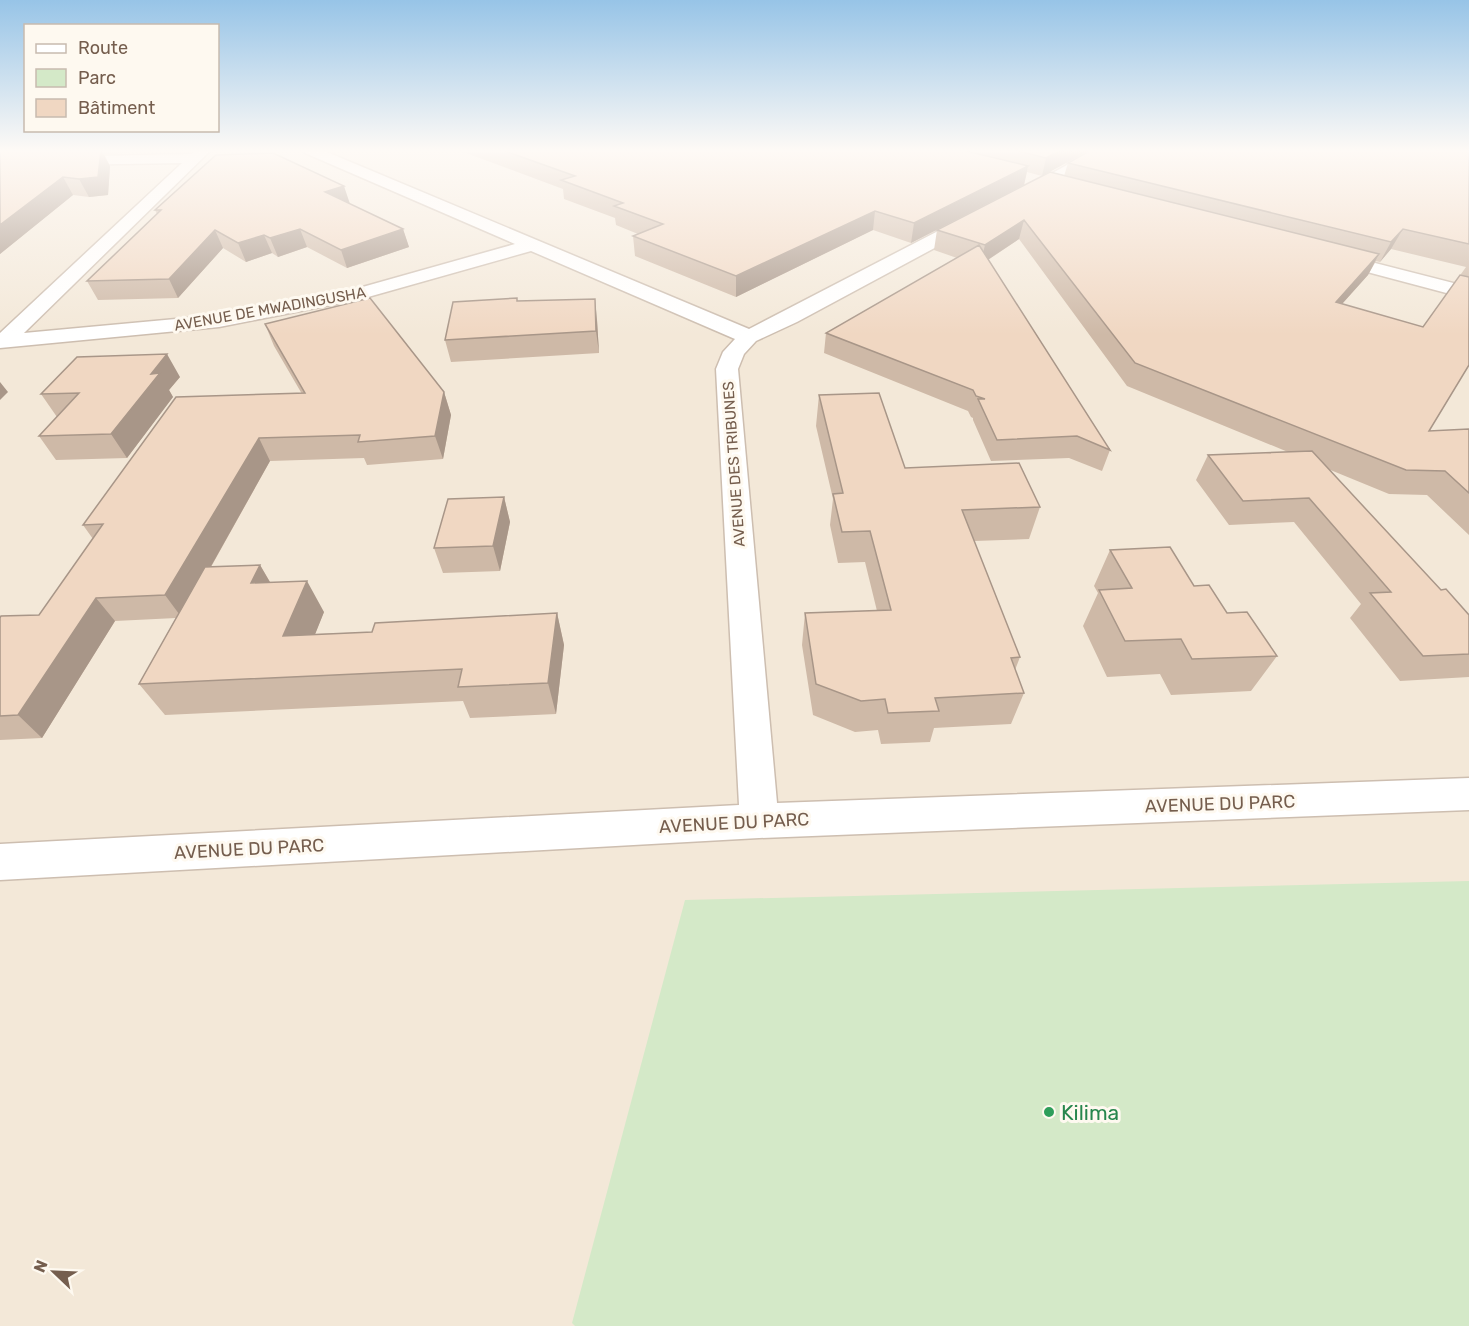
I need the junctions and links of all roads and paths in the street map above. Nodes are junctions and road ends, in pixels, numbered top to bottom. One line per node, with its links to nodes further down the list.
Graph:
1 (138, 212): 8 (street)
2 (458, 212): 4 (street)
3 (989, 212): 7 (street)
4 (535, 244): 7 (street); 8 (street, AVENUE DE MWADINGUSHA)
5 (1308, 251): 6 (street)
6 (1469, 293)
7 (748, 336): 10 (street, AVENUE DES TRIBUNES)
8 (1, 342)
9 (1469, 794): 10 (street, AVENUE DU PARC)
10 (759, 821): 11 (street, AVENUE DU PARC)
11 (0, 862)

